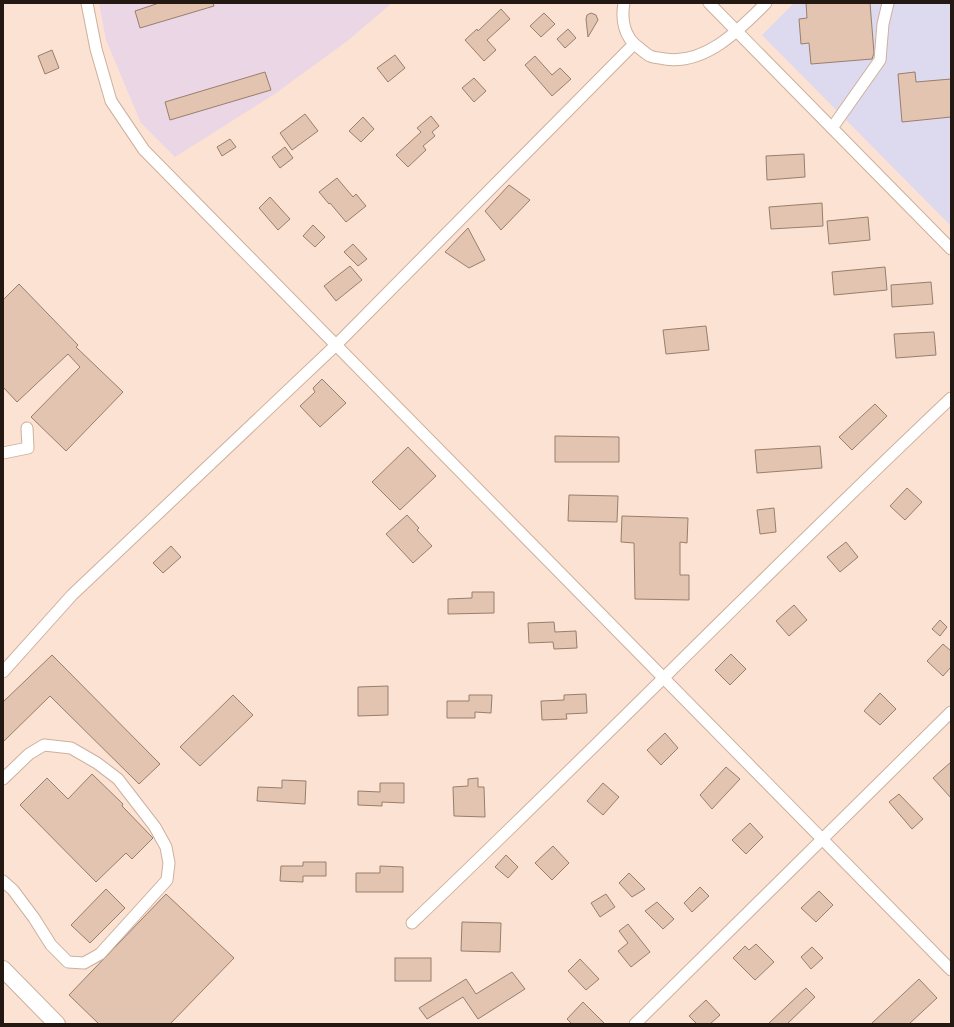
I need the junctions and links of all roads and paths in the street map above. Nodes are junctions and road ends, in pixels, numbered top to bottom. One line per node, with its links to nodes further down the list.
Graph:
1 (87, 3): 10 (street)
2 (624, 3): 7 (street)
3 (709, 3): 6 (street)
4 (766, 3): 6 (street)
5 (888, 3): 8 (street)
6 (737, 32): 7 (street); 8 (street)
7 (634, 44): 10 (street)
8 (832, 128): 9 (street)
9 (951, 249)
10 (336, 345): 14 (street); 15 (street)
11 (951, 398): 15 (street)
12 (27, 428): 13 (street)
13 (3, 453)
14 (3, 672)
15 (664, 678): 18 (street); 20 (street)
16 (951, 712): 18 (street)
17 (3, 778): 19 (street)
18 (822, 838): 22 (street); 24 (street)
19 (3, 881)
20 (412, 923)
21 (3, 969): 23 (street)
22 (951, 970)
23 (57, 1024)
24 (635, 1024)

